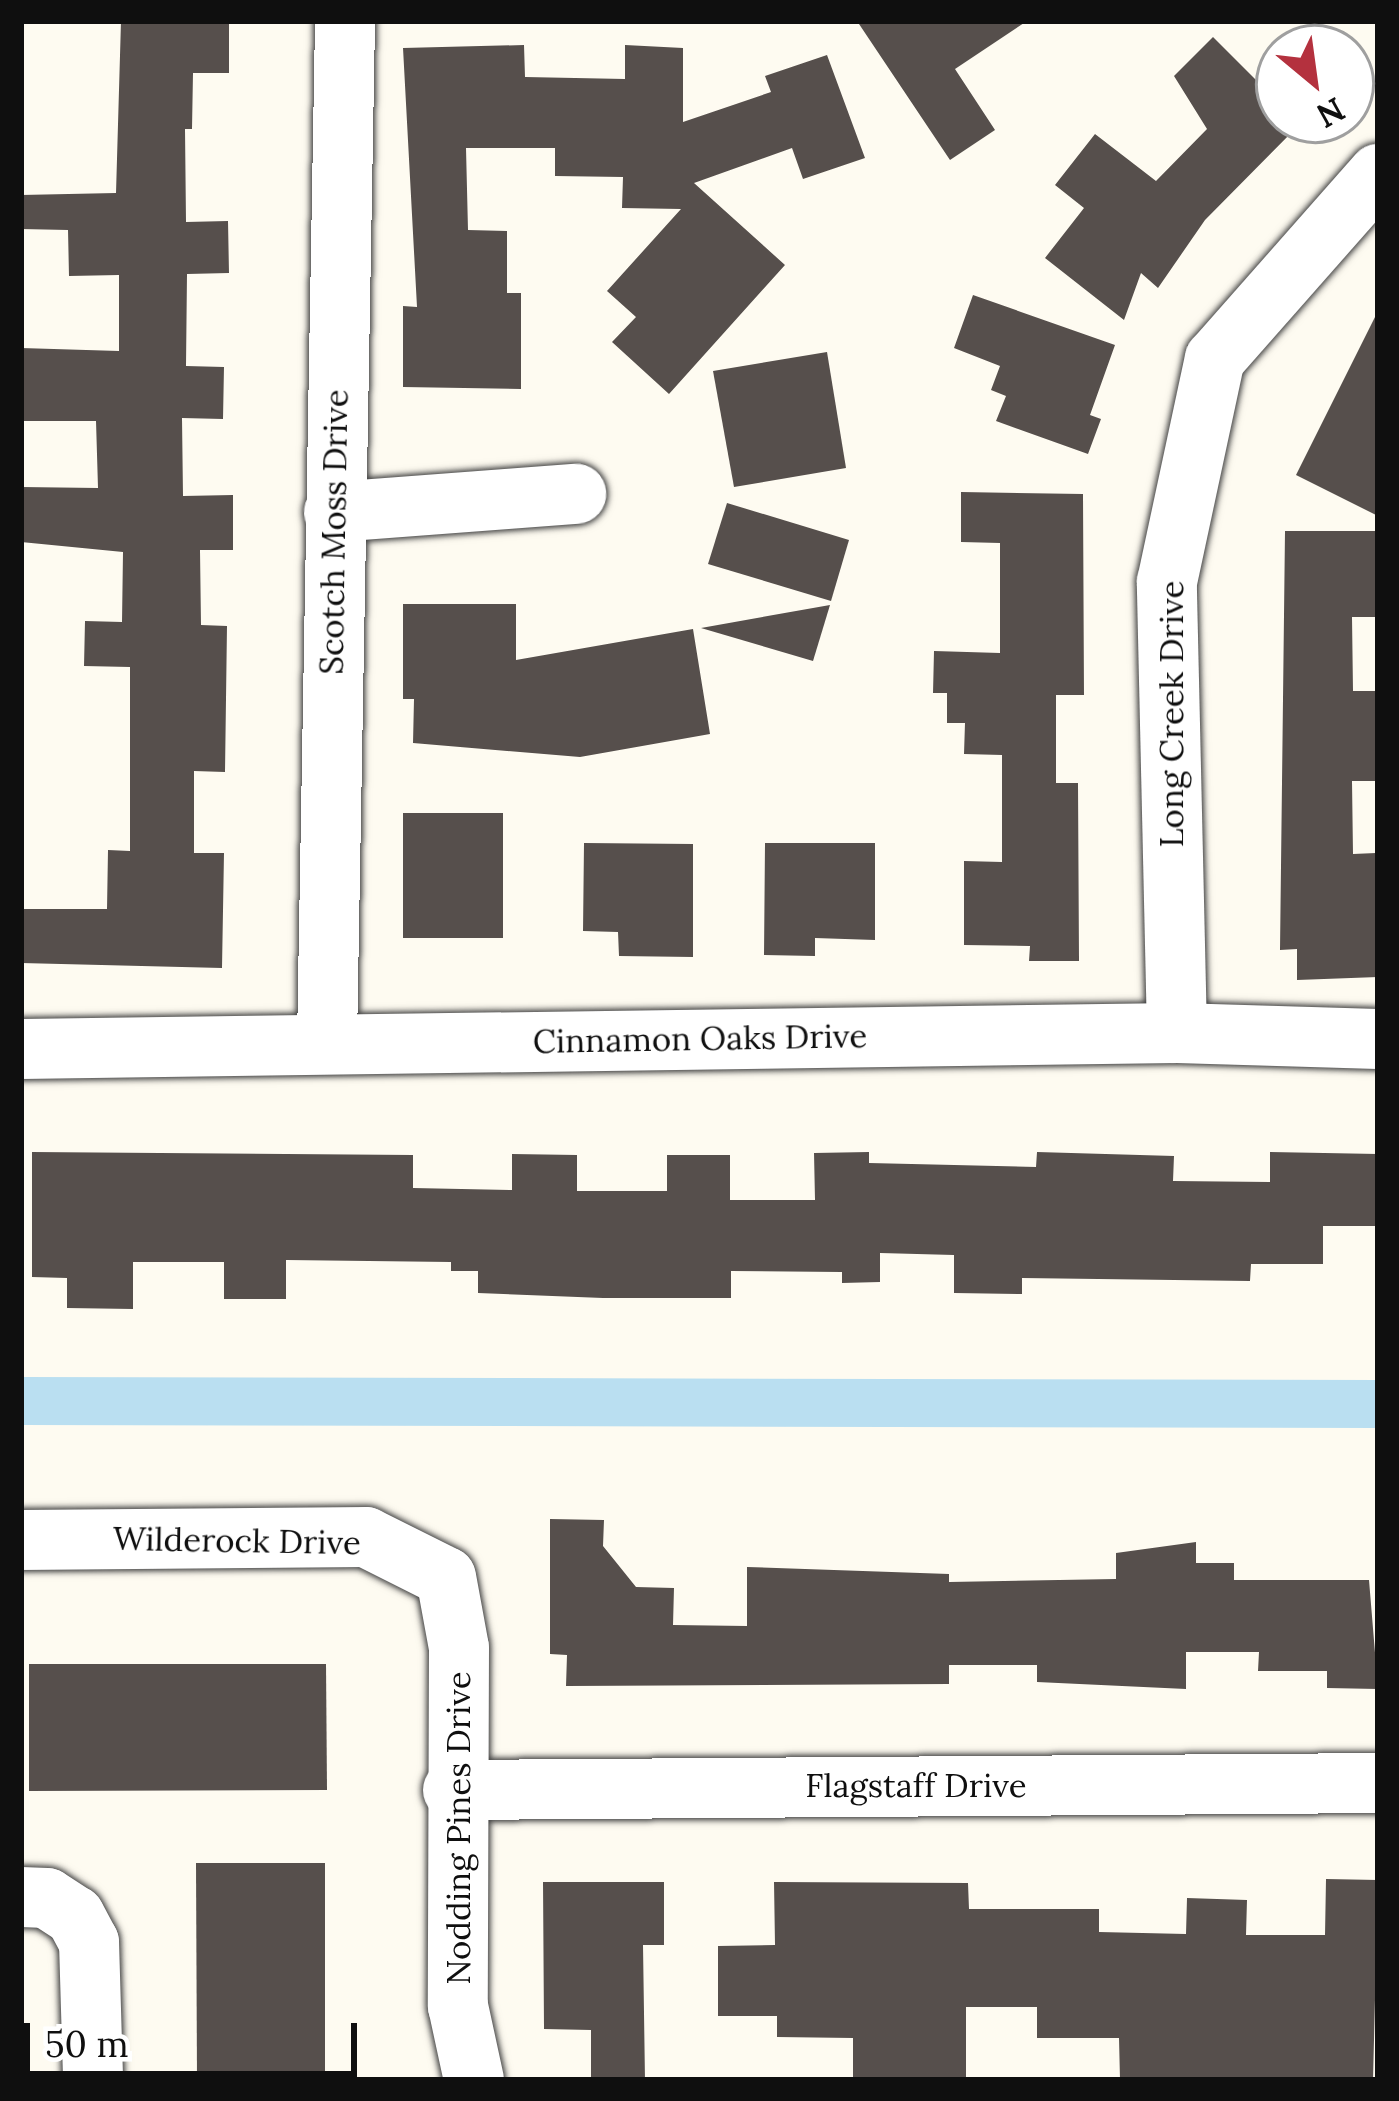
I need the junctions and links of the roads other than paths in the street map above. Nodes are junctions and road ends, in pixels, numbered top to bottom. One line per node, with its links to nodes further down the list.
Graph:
1 (345, 21): 4 (street, Scotch Moss Drive)
2 (1378, 174): 5 (street, Long Creek Drive)
3 (576, 494): 4 (street)
4 (334, 512): 7 (street, Scotch Moss Drive)
5 (1177, 1033): 6 (street, Cinnamon Oaks Drive); 7 (street, Cinnamon Oaks Drive)
6 (1378, 1039)
7 (327, 1043): 8 (street, Cinnamon Oaks Drive)
8 (21, 1049)
9 (21, 1540): 10 (street, Wilderock Drive)
10 (446, 1576): 12 (street, Nodding Pines Drive)
11 (1378, 1783): 12 (street, Flagstaff Drive)
12 (454, 1790): 15 (street, Nodding Pines Drive)
13 (21, 1897): 14 (street)
14 (94, 2080)
15 (474, 2080)

